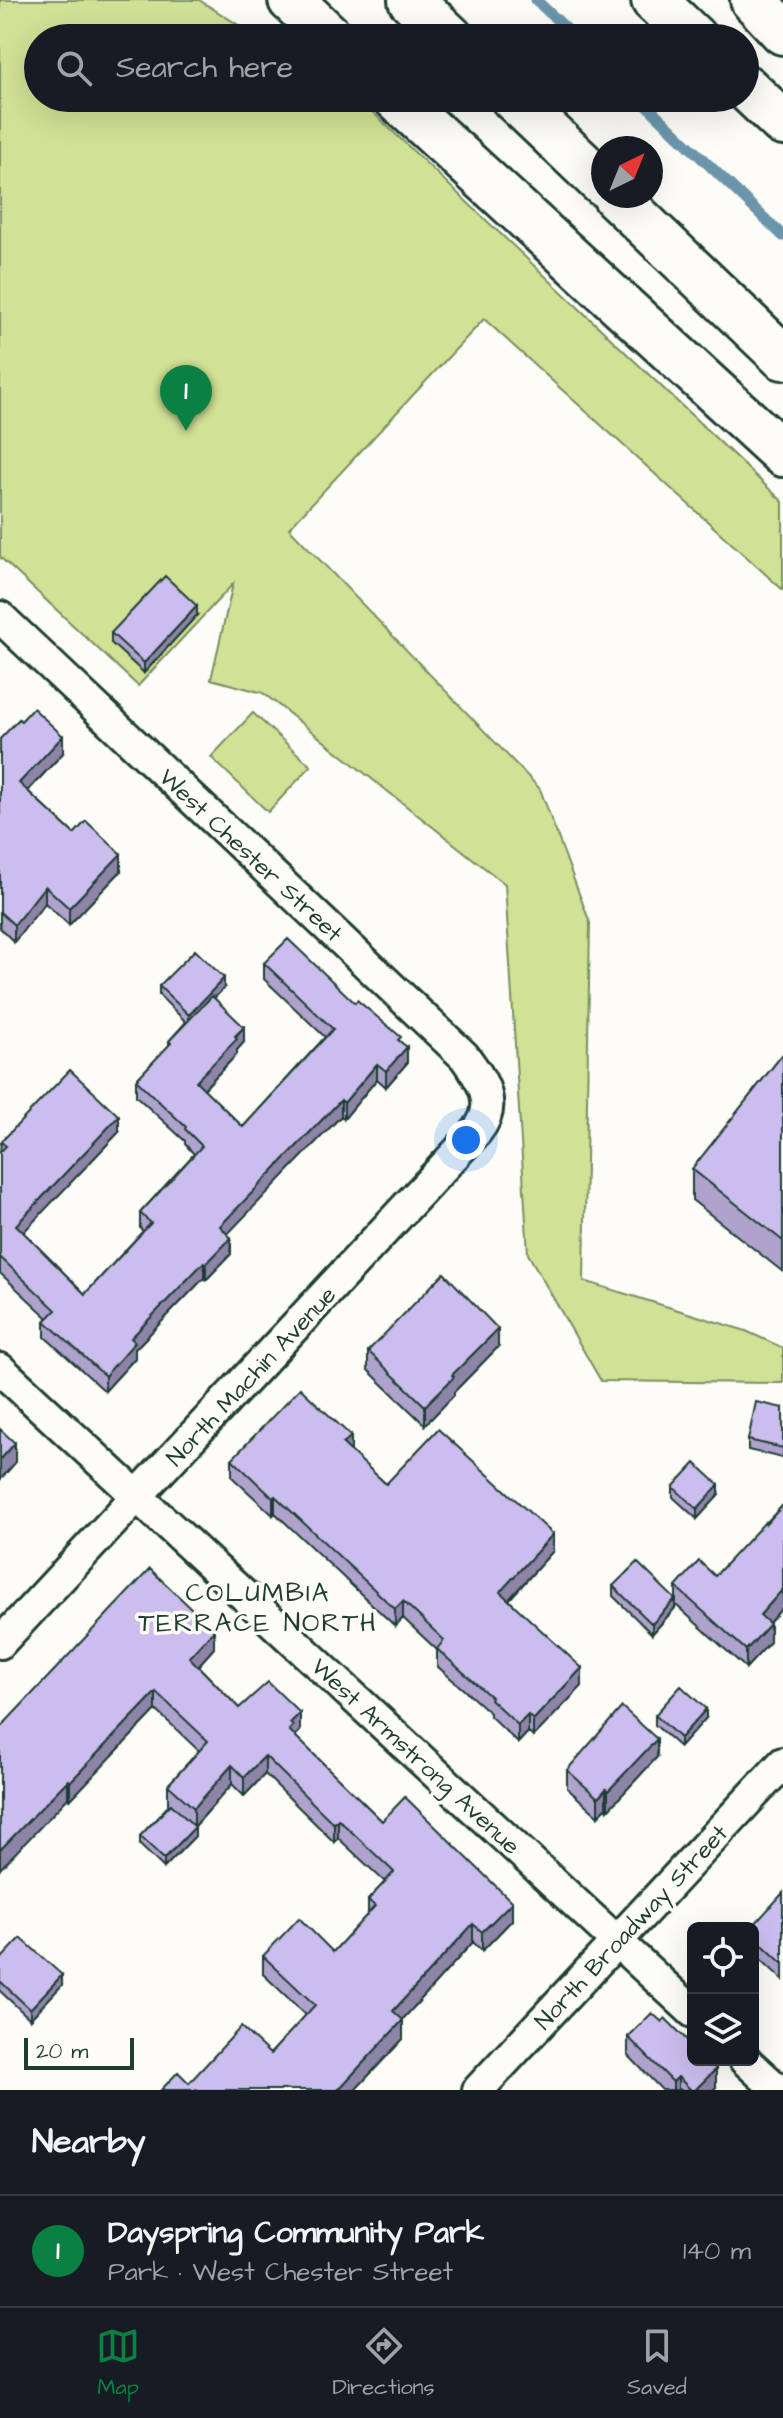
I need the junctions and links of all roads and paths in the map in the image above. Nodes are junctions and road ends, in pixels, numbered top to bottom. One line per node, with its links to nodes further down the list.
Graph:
1 (291, 0): 4 (highway)
2 (654, 0): 5 (highway)
3 (753, 0): 6 (highway)
4 (316, 24)
5 (679, 24)
6 (783, 32)
7 (759, 100): 10 (highway)
8 (411, 112): 14 (highway)
9 (528, 112): 11 (highway)
10 (783, 123)
11 (591, 173)
12 (628, 208): 13 (highway)
13 (783, 357)
14 (783, 454)
15 (0, 617): 16 (street, West Chester Street)
16 (489, 1102): 18 (street, North Machin Avenue)
17 (0, 1369): 18 (street, West Armstrong Avenue)
18 (138, 1498): 19 (street, North Machin Avenue); 21 (street, West Armstrong Avenue)
19 (0, 1643)
20 (783, 1763): 21 (street, North Broadway Street)
21 (617, 1942): 22 (street, West Armstrong Avenue); 24 (street, North Broadway Street)
22 (687, 2006)
23 (752, 2066): 25 (street)
24 (478, 2090)
25 (778, 2090)

